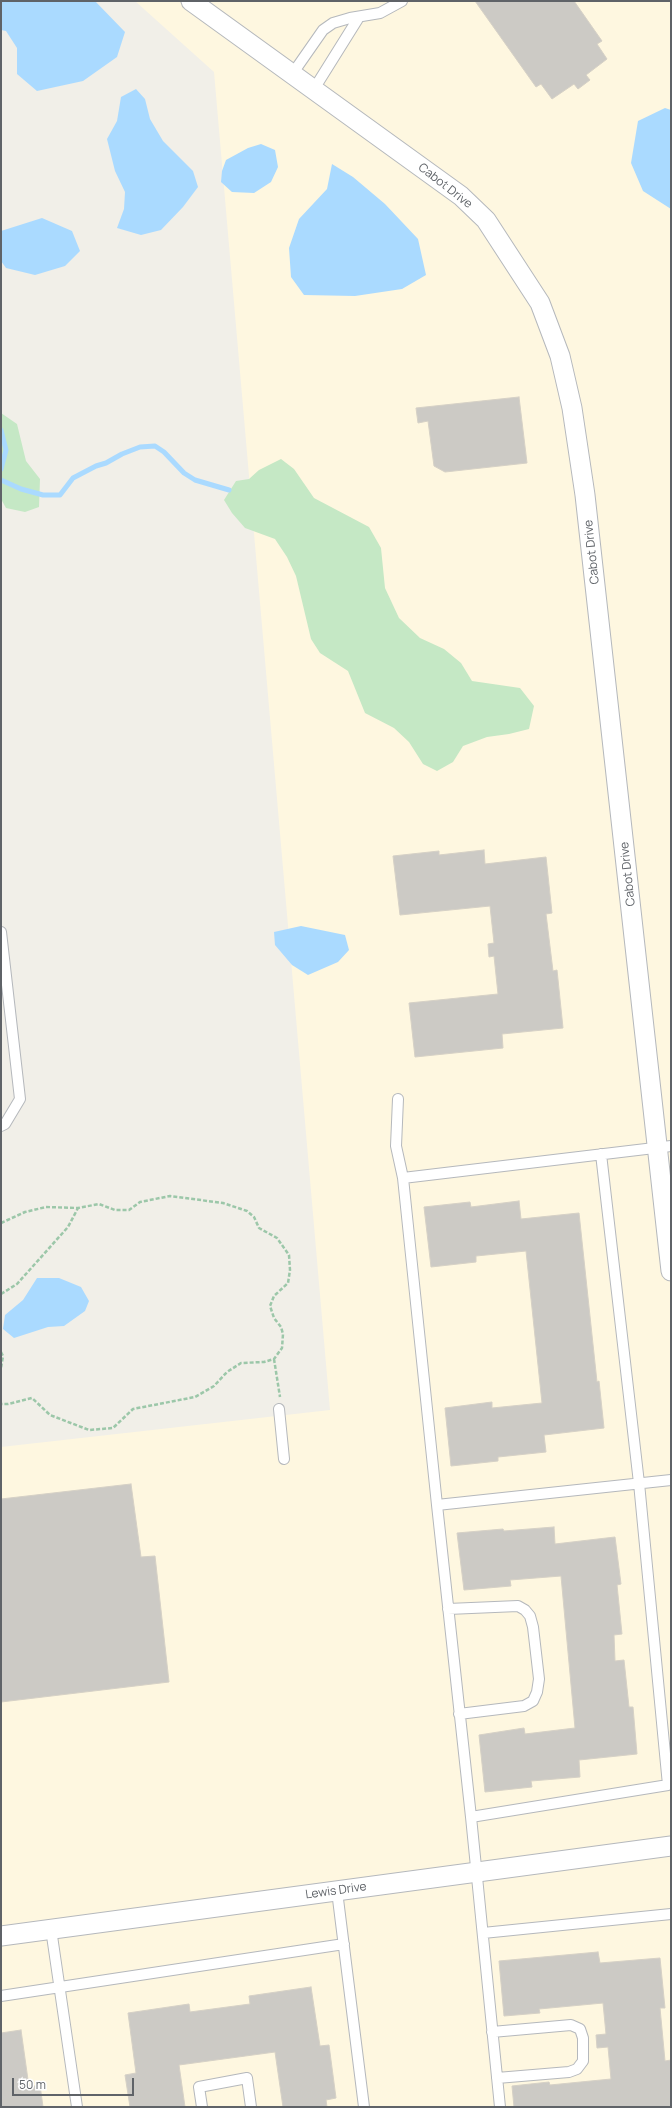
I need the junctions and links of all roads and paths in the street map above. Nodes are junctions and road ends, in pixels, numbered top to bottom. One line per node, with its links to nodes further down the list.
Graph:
1 (191, 1): 4 (street, Cabot Drive)
2 (402, 1): 3 (lane)
3 (359, 17): 4 (lane); 5 (lane)
4 (293, 73): 5 (street, Cabot Drive)
5 (314, 89): 9 (street, Cabot Drive)
6 (1, 932): 8 (lane)
7 (398, 1099): 11 (lane)
8 (1, 1126)
9 (664, 1147): 10 (lane); 14 (street, Cabot Drive)
10 (601, 1154): 11 (lane); 23 (lane)
11 (404, 1178): 24 (lane)
12 (78, 1208): 13 (path); 15 (path); 17 (path)
13 (1, 1223)
14 (671, 1271)
15 (1, 1294)
16 (1, 1352): 18 (path)
17 (274, 1360): 19 (path); 20 (path)
18 (1, 1368)
19 (1, 1404)
20 (279, 1409): 21 (lane)
21 (284, 1459)
22 (671, 1480): 23 (lane)
23 (639, 1484): 24 (lane); 27 (lane)
24 (437, 1505): 25 (lane)
25 (448, 1610): 26 (lane); 26 (lane)
26 (459, 1714): 27 (lane)
27 (471, 1817): 29 (lane)
28 (671, 1846): 29 (street, Lewis Drive)
29 (476, 1872): 30 (street, Lewis Drive); 33 (lane)
30 (337, 1890): 32 (street, Lewis Drive); 35 (lane)
31 (671, 1914): 33 (lane)
32 (51, 1929): 34 (street, Lewis Drive); 36 (lane)
33 (483, 1933): 38 (lane)
34 (1, 1936)
35 (344, 1944): 36 (lane); 43 (lane)
36 (59, 1987): 37 (lane); 40 (lane)
37 (1, 1996)
38 (492, 2032): 39 (lane); 39 (lane)
39 (497, 2078): 44 (lane)
40 (77, 2107)
41 (202, 2107): 42 (lane)
42 (252, 2107)
43 (364, 2107)
44 (500, 2107)

